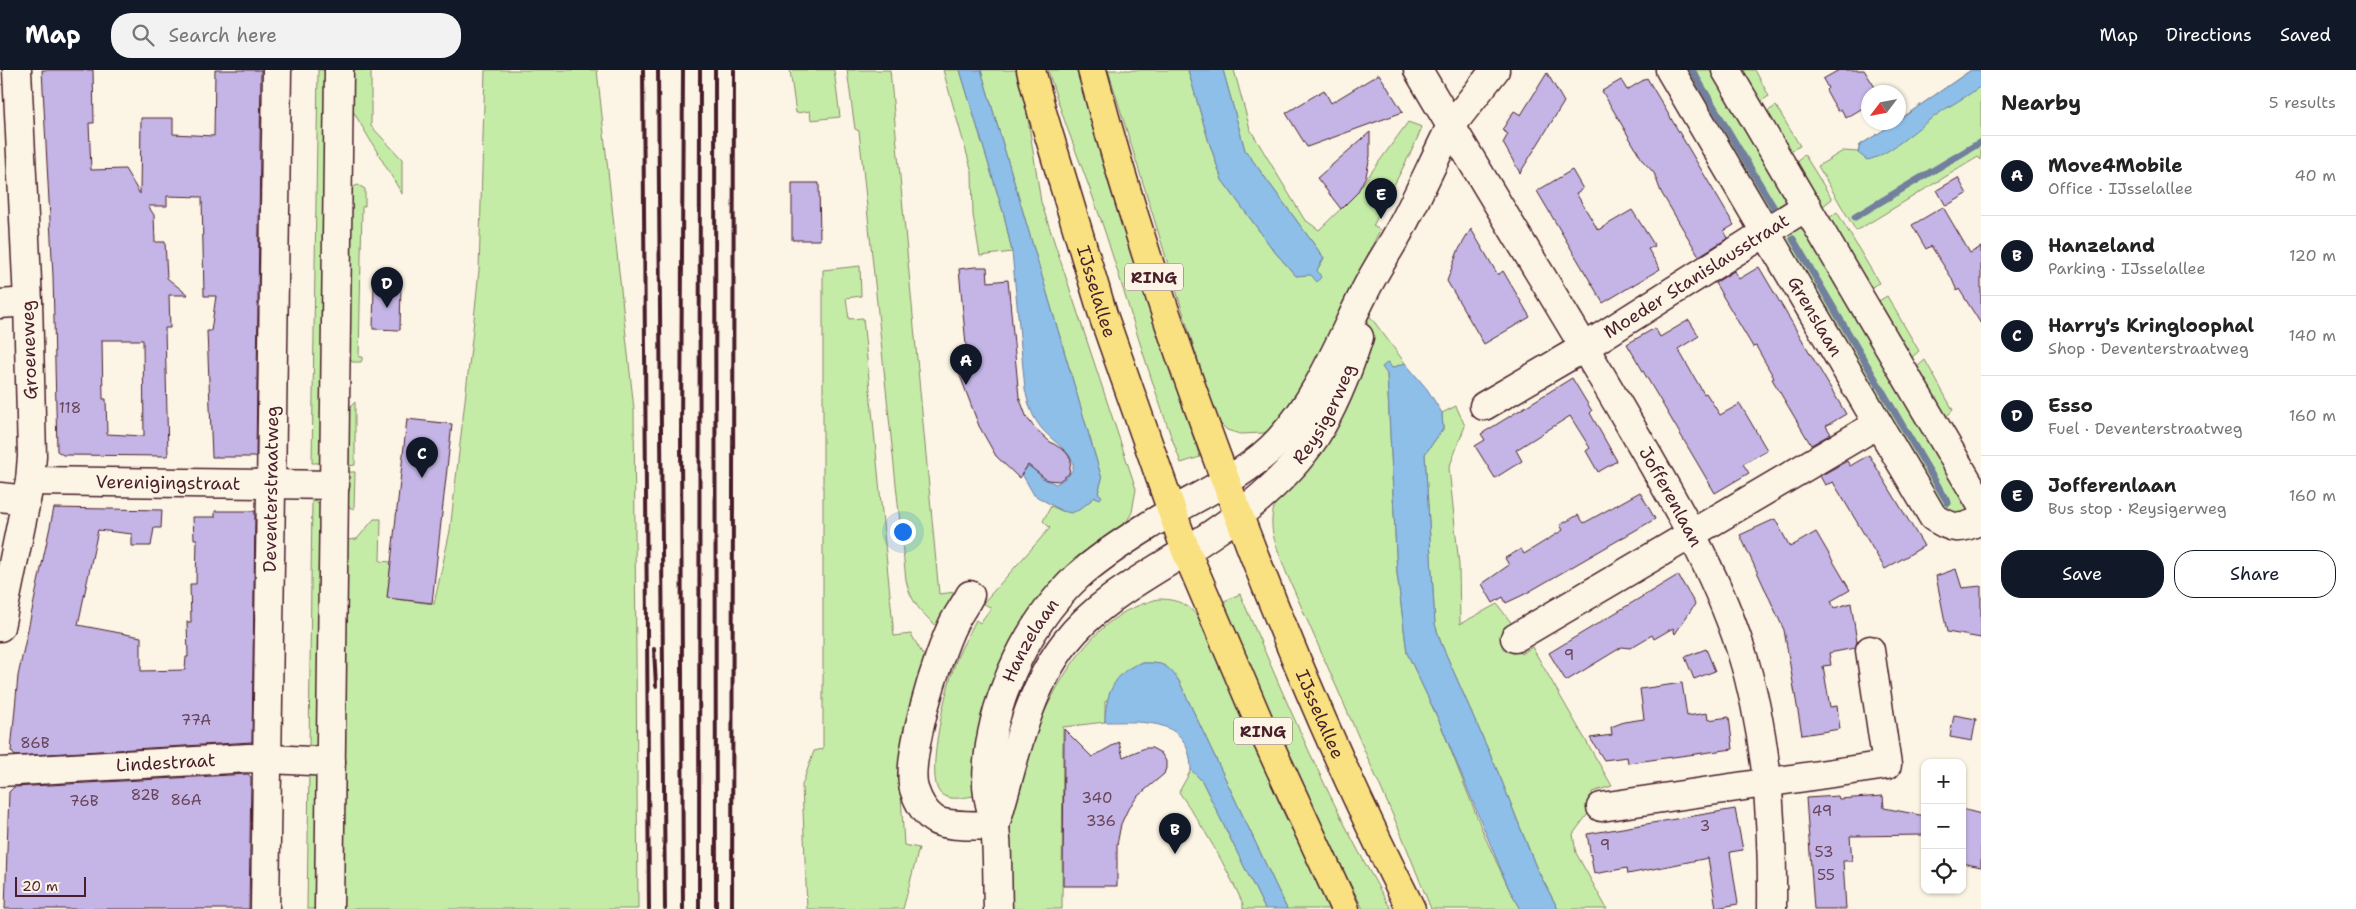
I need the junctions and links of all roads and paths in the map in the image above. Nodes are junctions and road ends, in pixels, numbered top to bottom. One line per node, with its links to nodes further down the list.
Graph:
1 (17, 70): 14 (street, Groeneweg)
2 (277, 70): 20 (street, Deventerstraatweg)
3 (339, 70): 21 (street)
4 (1031, 70): 24 (main road, IJsselallee / RING)
5 (1092, 70): 19 (main road, IJsselallee / RING)
6 (1418, 70): 10 (street, Jofferenlaan)
7 (1494, 70): 10 (street, Reysigerweg)
8 (1670, 70): 12 (street, Grenslaan)
9 (1726, 70): 11 (street)
10 (1451, 126): 13 (street, Reysigerweg); 16 (street, Jofferenlaan)
11 (1807, 206): 12 (street, Moeder Stanislausstraat); 23 (street)
12 (1766, 232): 16 (street, Moeder Stanislausstraat); 18 (street, Grenslaan)
13 (1366, 289): 19 (street, Reysigerweg); 25 (street, Reysigerweg)
14 (28, 302): 15 (street); 22 (street, Groeneweg)
15 (0, 304)
16 (1585, 347): 17 (street, Moeder Stanislausstraat); 27 (street, Jofferenlaan)
17 (1484, 406)
18 (1878, 424): 26 (street, Grenslaan); 27 (street)
19 (1225, 482): 24 (street); 25 (main road, IJsselallee / RING)
20 (272, 484): 21 (street, Verenigingstraat); 22 (street, Verenigingstraat); 33 (street, Deventerstraatweg)
21 (335, 485): 34 (street)
22 (19, 493): 30 (street, Groeneweg)
23 (1981, 504)
24 (1171, 511): 28 (main road, IJsselallee / RING); 38 (street, Hanzelaan)
25 (1239, 515): 28 (street); 43 (main road, IJsselallee / RING)
26 (1981, 520)
27 (1692, 534): 31 (street); 36 (street, Jofferenlaan)
28 (1186, 551): 38 (street, Hanzelaan); 42 (main road, IJsselallee / RING)
29 (970, 595): 38 (street)
30 (0, 627)
31 (1515, 638)
32 (1870, 650): 36 (street)
33 (268, 759): 34 (street, Lindestraat); 35 (street, Lindestraat); 39 (street, Deventerstraatweg)
34 (331, 762): 40 (street)
35 (0, 772)
36 (1768, 781): 37 (street); 44 (street, Jofferenlaan)
37 (1601, 807)
38 (995, 826): 41 (street, Hanzelaan)
39 (265, 909)
40 (329, 909)
41 (998, 909)
42 (1345, 909)
43 (1411, 909)
44 (1772, 909)

